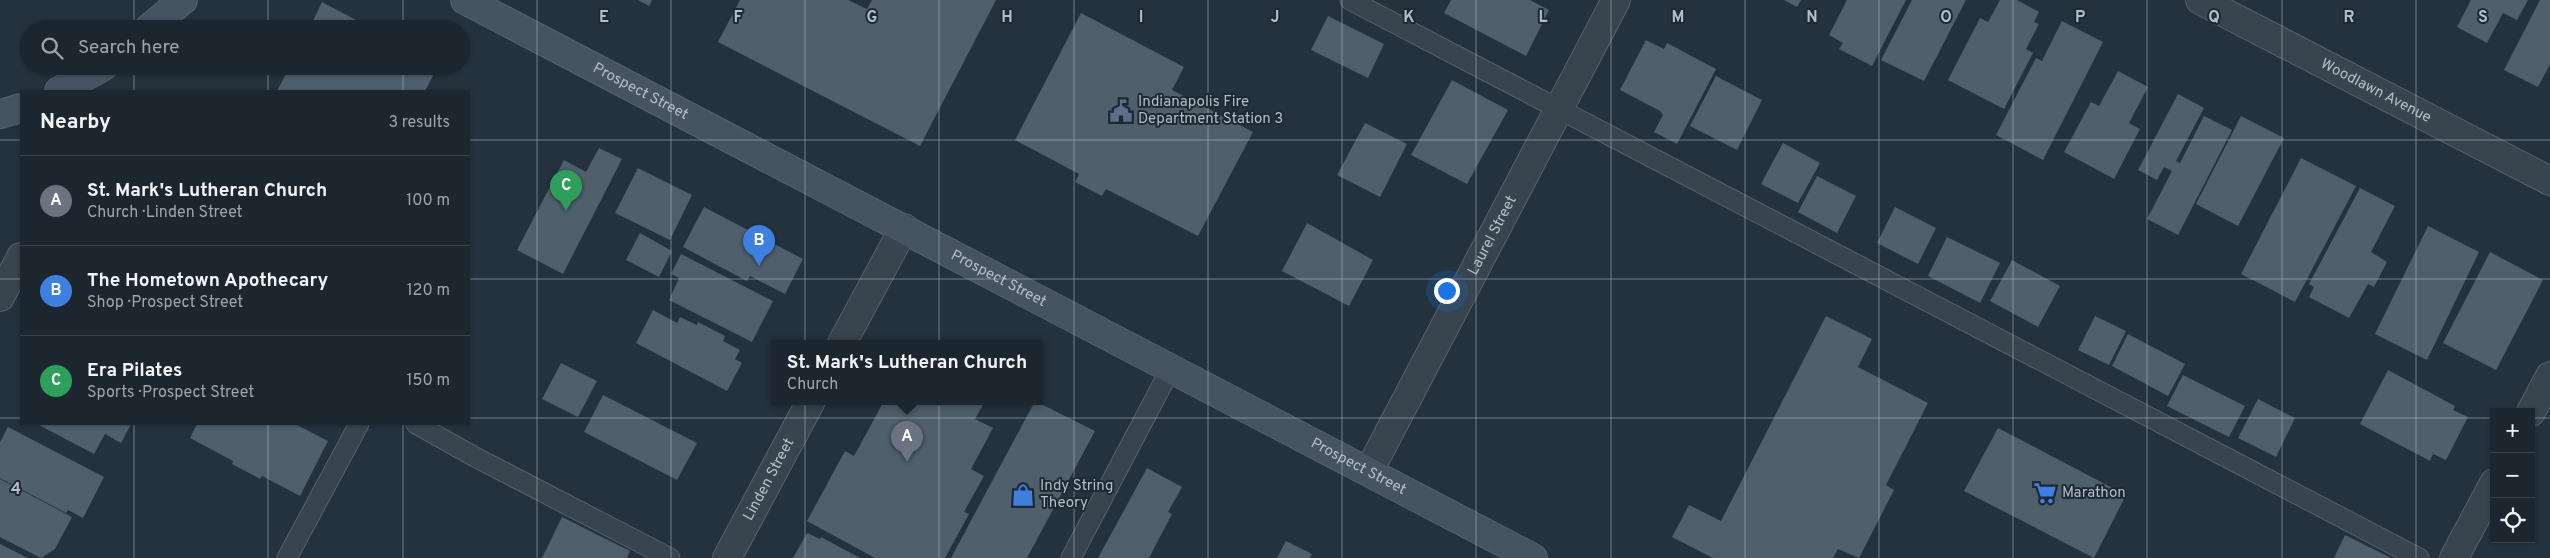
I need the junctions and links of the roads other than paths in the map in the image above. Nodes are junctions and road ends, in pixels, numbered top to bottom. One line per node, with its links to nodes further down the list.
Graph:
1 (183, 0): 6 (main road)
2 (465, 0): 13 (main road, Prospect Street)
3 (1350, 0): 10 (lane)
4 (1616, 0): 10 (street, Laurel Street)
5 (2200, 0): 12 (street, Woodlawn Avenue)
6 (159, 20)
7 (88, 75): 8 (main road)
8 (61, 90)
9 (20, 108): 11 (main road)
10 (1559, 109): 23 (street, Laurel Street); 30 (lane)
11 (0, 114)
12 (2550, 181)
13 (904, 228): 16 (street); 17 (main road, Prospect Street)
14 (20, 259): 15 (street)
15 (0, 297)
16 (844, 340)
17 (1171, 368): 23 (main road, Prospect Street); 28 (lane)
18 (2550, 376): 20 (street)
19 (809, 405): 27 (street, Linden Street)
20 (2533, 408)
21 (358, 425): 25 (lane)
22 (418, 425): 26 (lane)
23 (1369, 471): 29 (main road, Prospect Street)
24 (2490, 490): 31 (street)
25 (287, 558)
26 (670, 558)
27 (727, 558)
28 (1070, 558)
29 (1533, 558)
30 (2419, 558)
31 (2454, 558)

